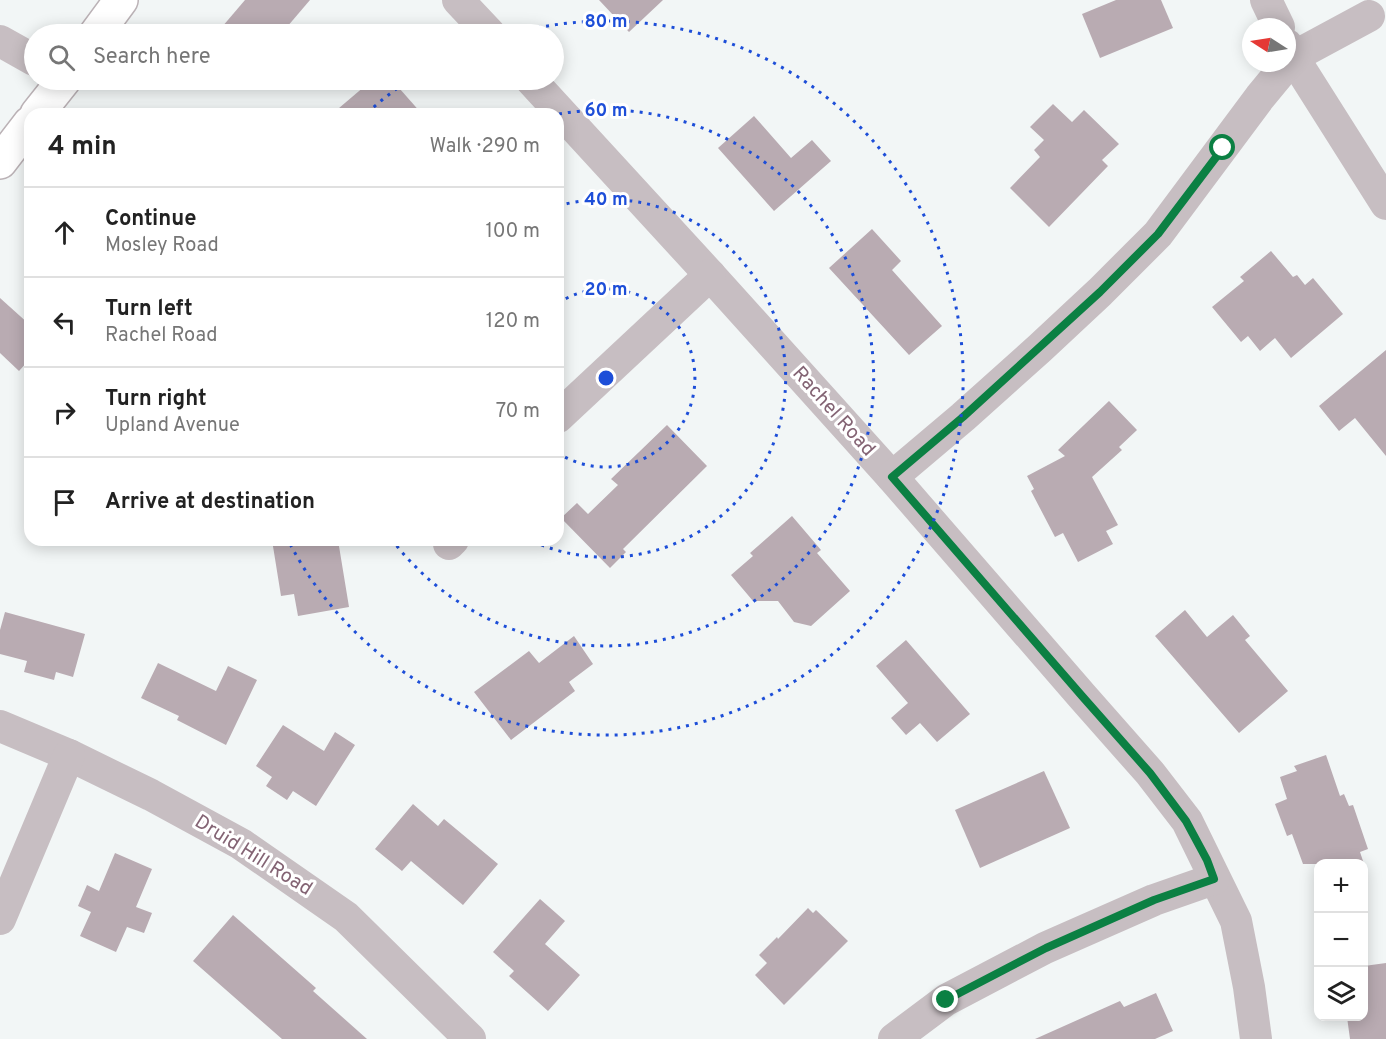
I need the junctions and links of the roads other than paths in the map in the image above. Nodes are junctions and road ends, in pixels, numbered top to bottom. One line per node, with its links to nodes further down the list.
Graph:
1 (121, 0): 6 (main road)
2 (458, 0): 7 (street)
3 (1266, 0): 5 (street)
4 (1369, 16): 9 (street)
5 (1275, 18)
6 (103, 24)
7 (481, 24)
8 (0, 41): 10 (street)
9 (1296, 48)
10 (24, 54)
11 (1296, 61): 20 (street)
12 (1276, 72): 23 (street)
13 (56, 90): 15 (main road)
14 (540, 90): 16 (street, Rachel Road)
15 (42, 108)
16 (557, 108)
17 (564, 116): 21 (street, Rachel Road)
18 (24, 131): 19 (main road)
19 (0, 162)
20 (1386, 204)
21 (710, 276): 22 (street); 23 (street, Rachel Road)
22 (564, 411)
23 (892, 477): 26 (street, Rachel Road)
24 (0, 726): 25 (street, Druid Hill Road)
25 (69, 755): 27 (street); 28 (street, Druid Hill Road)
26 (1214, 879): 29 (street); 30 (street, Rachel Road)
27 (0, 919)
28 (470, 1039)
29 (894, 1039)
30 (1256, 1039)

